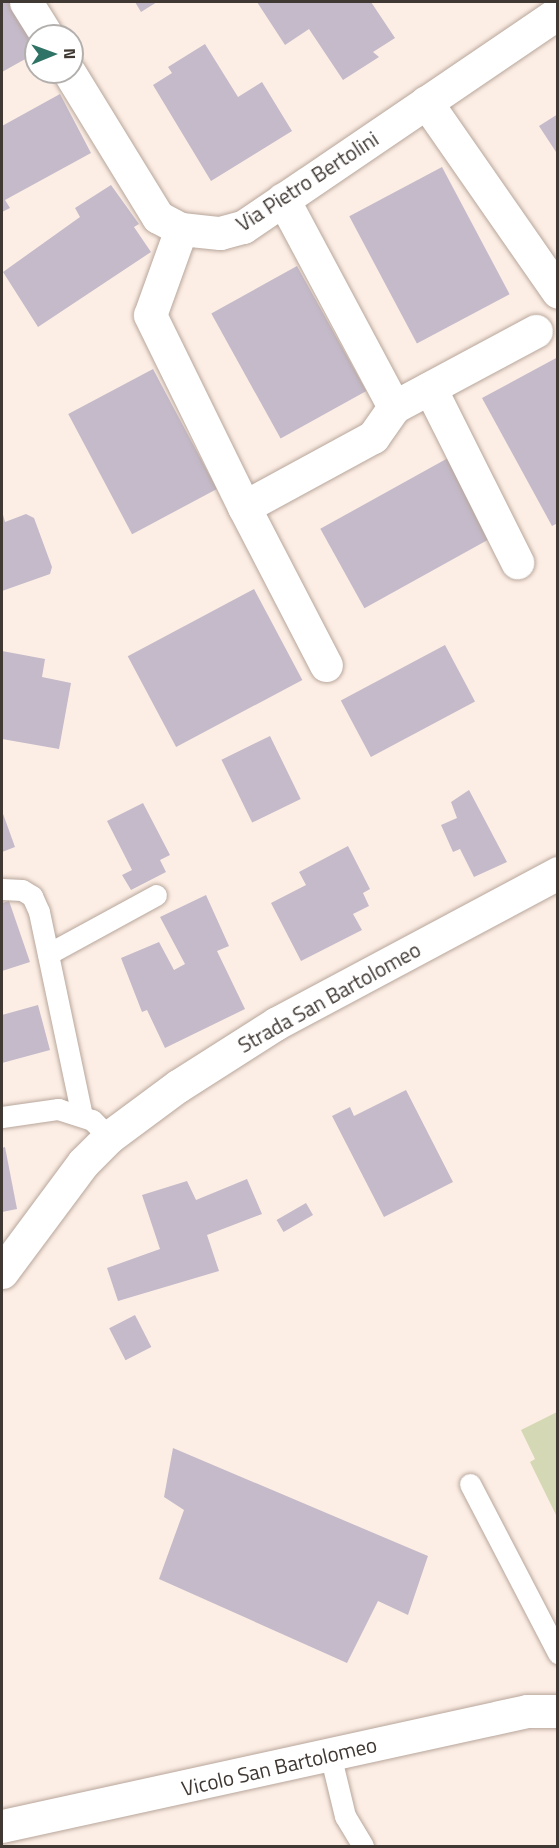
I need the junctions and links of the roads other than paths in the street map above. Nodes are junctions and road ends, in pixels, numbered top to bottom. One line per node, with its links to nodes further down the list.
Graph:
1 (26, 2): 3 (street)
2 (558, 13): 5 (street, Via Pietro Bertolini)
3 (40, 24)
4 (76, 84): 7 (street)
5 (426, 102): 6 (street, Via Pietro Bertolini); 8 (street)
6 (283, 199): 7 (street, Via Pietro Bertolini); 11 (street)
7 (181, 230): 12 (street)
8 (558, 292)
9 (536, 331): 10 (street)
10 (430, 388): 11 (street); 13 (street)
11 (394, 407): 12 (street)
12 (243, 507): 14 (street)
13 (517, 562)
14 (326, 665)
15 (558, 873): 21 (street, Strada San Bartolomeo)
16 (2, 890): 18 (lane)
17 (156, 895): 18 (lane)
18 (48, 954): 19 (lane)
19 (82, 1116): 20 (lane); 21 (lane)
20 (2, 1117)
21 (110, 1137): 22 (street, Strada San Bartolomeo)
22 (2, 1272)
23 (470, 1484): 24 (lane)
24 (558, 1653)
25 (558, 1711): 26 (street, Vicolo San Bartolomeo)
26 (330, 1754): 27 (street, Vicolo San Bartolomeo); 28 (lane)
27 (2, 1826)
28 (363, 1846)

